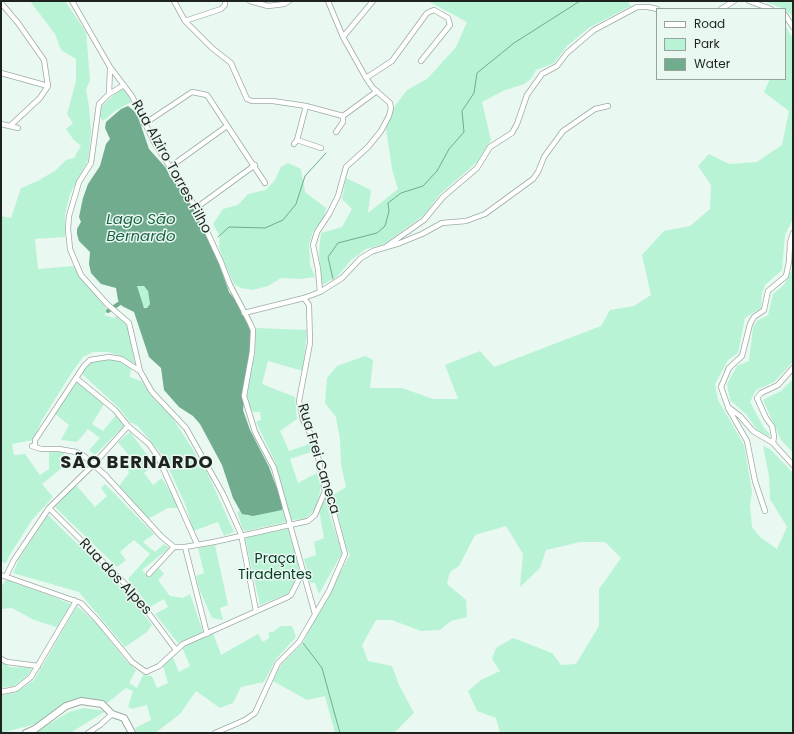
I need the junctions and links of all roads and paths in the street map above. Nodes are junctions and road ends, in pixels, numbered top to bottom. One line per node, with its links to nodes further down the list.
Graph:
1 (72, 1): 19 (street, Rua Alziro Torres Filho)
2 (174, 1): 15 (street)
3 (225, 1): 15 (street)
4 (328, 1): 17 (street)
5 (373, 1): 17 (street)
6 (734, 1): 11 (street)
7 (749, 1): 12 (street)
8 (250, 2): 9 (street)
9 (288, 2)
10 (1, 3): 23 (street)
11 (723, 8)
12 (768, 8)
13 (656, 9): 41 (street)
14 (786, 16): 16 (street)
15 (185, 21): 26 (street)
16 (793, 27)
17 (343, 37): 21 (street)
18 (421, 61): 21 (street)
19 (110, 67): 22 (street, Rua Alziro Torres Filho); 25 (street)
20 (1, 73): 23 (street)
21 (366, 78): 24 (street)
22 (124, 85): 25 (street, Rua Alziro Torres Filho); 30 (street, Rua Alziro Torres Filho)
23 (48, 86): 31 (street)
24 (377, 91): 28 (street); 42 (street)
25 (108, 94): 46 (street)
26 (306, 106): 28 (street); 35 (street)
27 (608, 106): 41 (street)
28 (343, 116): 34 (street)
29 (1, 124): 31 (street)
30 (144, 124): 32 (street); 37 (street, Rua Alziro Torres Filho)
31 (10, 126): 33 (street)
32 (226, 126): 36 (street); 37 (street)
33 (18, 128)
34 (336, 132)
35 (321, 148)
36 (255, 165): 38 (street); 39 (street)
37 (170, 167): 39 (street, Rua Alziro Torres Filho)
38 (265, 183)
39 (196, 208): 44 (street, Rua Alziro Torres Filho)
40 (793, 233): 48 (street)
41 (385, 247): 42 (street)
42 (320, 292): 43 (street)
43 (304, 298): 44 (street); 53 (street, Rua Frei Caneca)
44 (244, 313): 56 (street, Rua Alziro Torres Filho)
45 (793, 368): 50 (street)
46 (140, 371): 47 (street); 57 (street)
47 (76, 378): 49 (street); 51 (street)
48 (727, 405): 50 (street); 55 (street)
49 (128, 426): 51 (street); 58 (street)
50 (773, 443): 52 (street)
51 (94, 464): 54 (street); 59 (street)
52 (793, 465)
53 (325, 491): 56 (street); 66 (street, Rua Frei Caneca)
54 (49, 508): 63 (street); 68 (street, Rua dos Alpes)
55 (765, 511)
56 (291, 526): 57 (street); 61 (street, Rua Alziro Torres Filho)
57 (241, 534): 58 (street); 65 (street)
58 (197, 544): 60 (street)
59 (174, 547): 60 (street); 62 (street)
60 (185, 547): 67 (street)
61 (302, 573): 65 (street); 66 (street, Rua Alziro Torres Filho)
62 (149, 574)
63 (4, 576): 64 (street)
64 (74, 600): 68 (street); 70 (street)
65 (256, 611): 67 (street)
66 (314, 614): 76 (street, Rua Frei Caneca)
67 (206, 634): 68 (street)
68 (176, 650)
69 (1, 659): 70 (street)
70 (38, 666): 71 (street)
71 (1, 692)
72 (112, 714): 73 (street); 74 (street); 75 (street)
73 (26, 733)
74 (88, 733)
75 (132, 733)
76 (215, 733)

